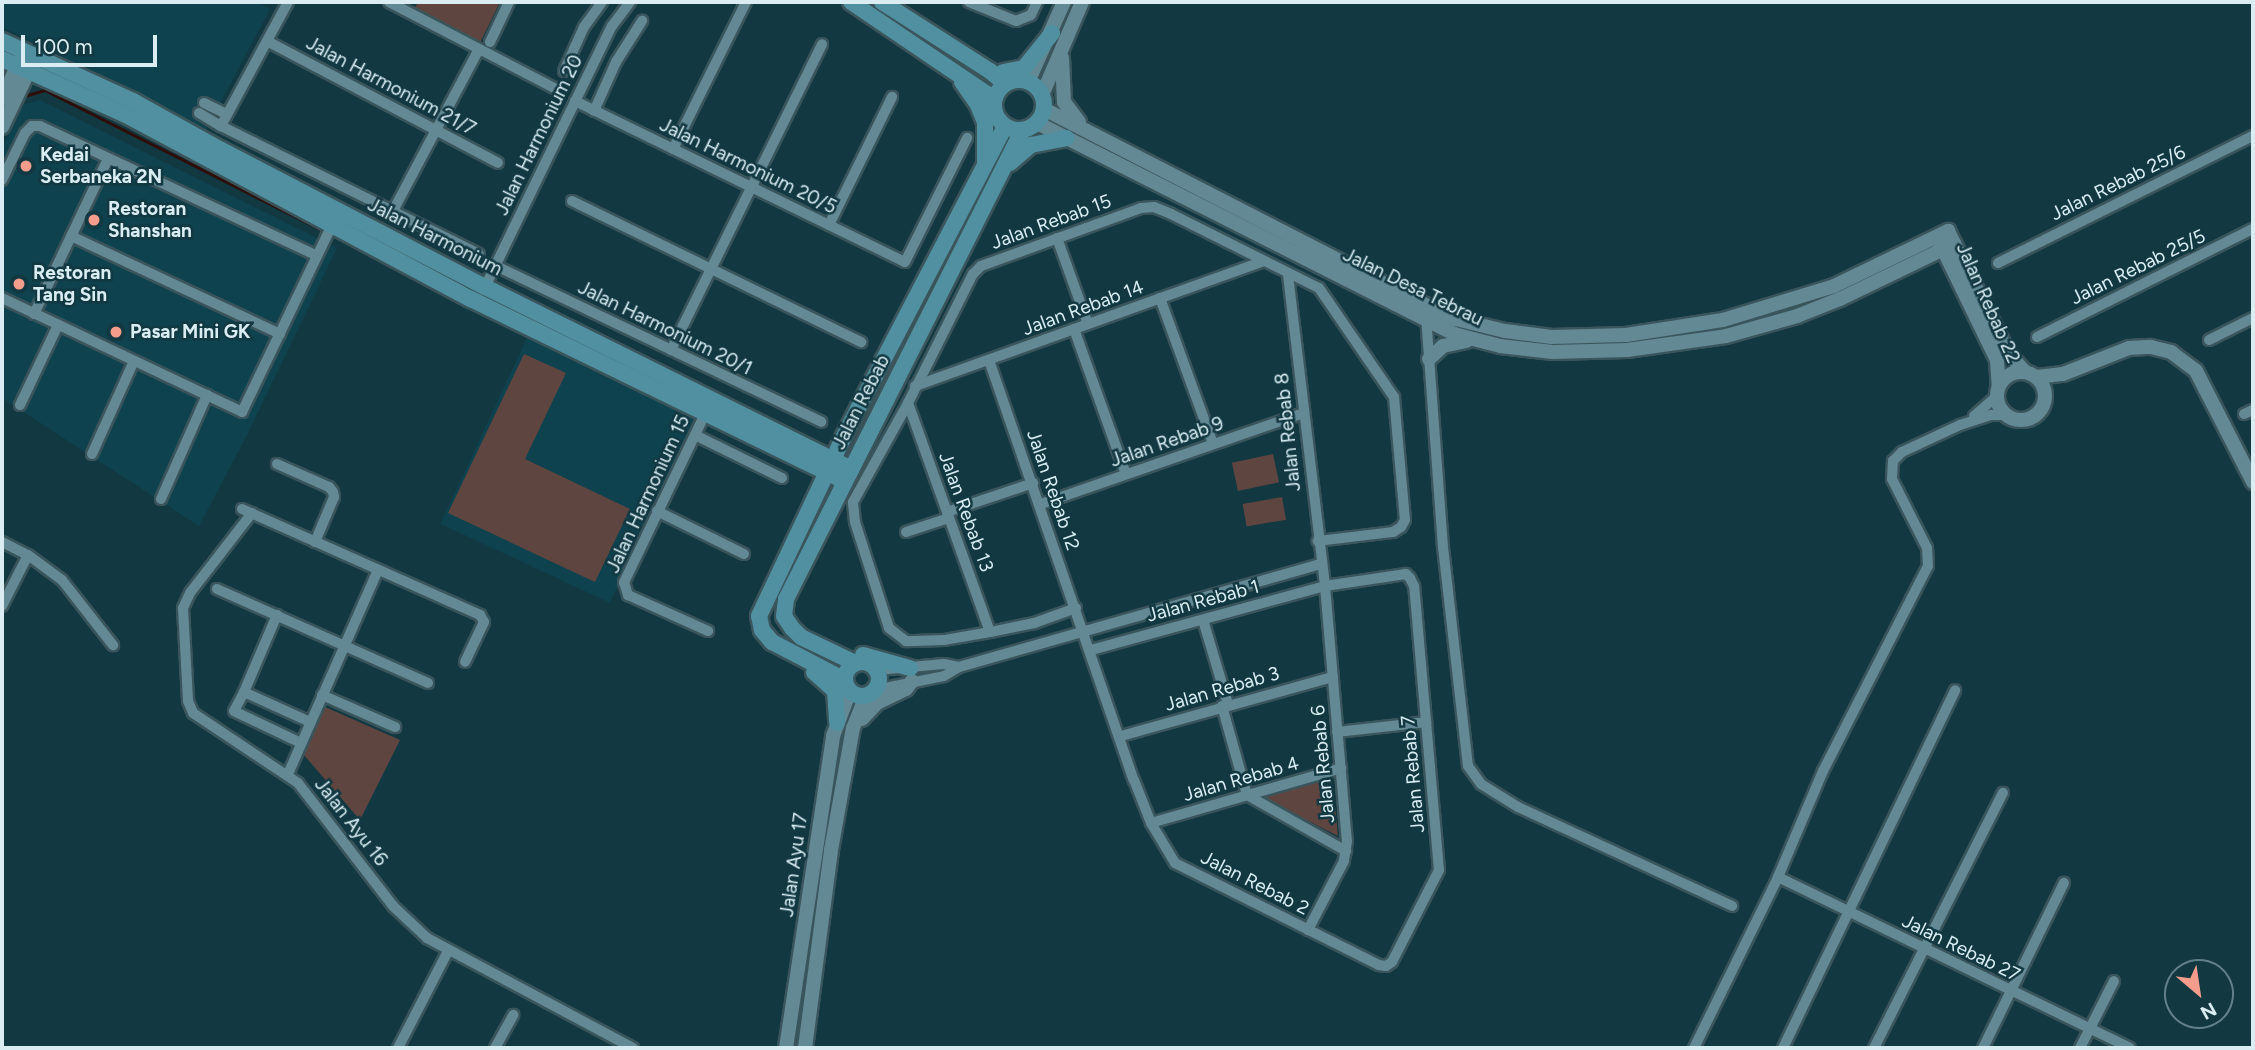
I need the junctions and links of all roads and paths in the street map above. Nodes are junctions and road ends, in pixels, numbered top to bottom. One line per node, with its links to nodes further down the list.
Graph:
1 (288, 2): 16 (street)
2 (389, 2): 20 (street)
3 (509, 2): 17 (street)
4 (602, 2): 22 (street)
5 (629, 2): 31 (street, Jalan Harmonium 20)
6 (746, 2): 45 (street)
7 (851, 2): 24 (main road)
8 (882, 2): 23 (main road)
9 (969, 2): 10 (street)
10 (1037, 2)
11 (1064, 2): 14 (street)
12 (1082, 2): 19 (street)
13 (642, 21): 33 (street)
14 (1052, 33): 23 (main road); 25 (street)
15 (2, 41): 21 (main road, Jalan Harmonium)
16 (267, 41): 34 (street); 40 (street, Jalan Harmonium 21/7)
17 (490, 42)
18 (822, 44): 50 (street)
19 (1063, 46): 35 (street); 39 (street)
20 (479, 49): 27 (street); 40 (street)
21 (21, 61): 28 (street); 41 (main road, Jalan Harmonium); 54 (main road, Jalan Harmonium)
22 (564, 71)
23 (990, 71): 26 (main road)
24 (956, 74): 30 (main road); 48 (main road)
25 (1028, 82): 26 (main road); 35 (main road)
26 (1005, 84): 30 (main road)
27 (560, 91)
28 (10, 94): 37 (street)
29 (892, 97): 53 (street)
30 (994, 99): 38 (main road)
31 (575, 101): 33 (street, Jalan Harmonium 20/5); 64 (street, Jalan Harmonium 20)
32 (199, 107): 34 (street); 36 (street); 41 (street)
33 (594, 111): 45 (street, Jalan Harmonium 20/5)
34 (227, 114): 36 (street)
35 (1036, 114): 38 (main road); 39 (street, Jalan Desa Tebrau); 44 (street, Jalan Desa Tebrau); 48 (main road, Jalan Rebab)
36 (221, 126): 52 (street)
37 (2, 127)
38 (1005, 127): 48 (main road)
39 (1086, 128): 71 (street, Jalan Desa Tebrau)
40 (436, 130): 47 (street, Jalan Harmonium 21/7); 52 (street)
41 (189, 132): 68 (main road, Jalan Harmonium)
42 (2253, 136): 62 (street, Jalan Rebab 25/6)
43 (967, 138): 53 (street, Jalan Harmonium 20/5)
44 (1066, 138): 48 (main road); 71 (street, Jalan Desa Tebrau)
45 (673, 149): 50 (street, Jalan Harmonium 20/5)
46 (108, 159): 49 (street); 56 (street); 60 (street)
47 (498, 163)
48 (991, 172): 99 (main road, Jalan Rebab); 107 (main road, Jalan Rebab)
49 (2, 180)
50 (751, 187): 53 (street, Jalan Harmonium 20/5); 65 (street)
51 (572, 201): 65 (street)
52 (394, 209): 59 (street)
53 (829, 225)
54 (331, 227): 60 (street); 95 (main road, Jalan Harmonium)
55 (2253, 229): 78 (street, Jalan Rebab 25/5)
56 (71, 236): 72 (street); 77 (street)
57 (1057, 239): 61 (street, Jalan Rebab 15); 74 (street); 88 (street, Jalan Rebab 15)
58 (1945, 240): 63 (street, Jalan Desa Tebrau); 66 (street, Jalan Rebab 22); 71 (street, Jalan Desa Tebrau); 87 (street, Jalan Rebab 22)
59 (479, 254)
60 (317, 256): 77 (street)
61 (1262, 262): 67 (street, Jalan Rebab 15); 70 (street, Jalan Rebab 14)
62 (1998, 263)
63 (1911, 264): 66 (street); 80 (street, Jalan Desa Tebrau)
64 (494, 265): 68 (street, Jalan Harmonium 20); 82 (street, Jalan Harmonium 20/1)
65 (711, 269): 81 (street); 82 (street)
66 (1954, 273): 89 (street, Jalan Rebab 22)
67 (1288, 275): 94 (street, Jalan Rebab 8); 117 (street, Jalan Rebab 15)
68 (485, 286): 103 (main road, Jalan Harmonium)
69 (2, 298): 72 (street)
70 (1160, 298): 74 (street, Jalan Rebab 14); 101 (street)
71 (1428, 313): 80 (street, Jalan Desa Tebrau); 83 (street)
72 (34, 314): 75 (street)
73 (2253, 318): 79 (street)
74 (1088, 324): 76 (street, Jalan Rebab 14)
75 (58, 325): 85 (street); 93 (street)
76 (1074, 329): 84 (street, Jalan Rebab 14); 106 (street)
77 (280, 334): 90 (street)
78 (2037, 337)
79 (2210, 340)
80 (1471, 341): 83 (street)
81 (861, 342)
82 (671, 350): 97 (street, Jalan Harmonium 20/1)
83 (1429, 359): 167 (street)
84 (989, 360): 88 (street, Jalan Rebab 14); 110 (street, Jalan Rebab 12)
85 (134, 361): 90 (street); 102 (street)
86 (2078, 368): 87 (street); 91 (street); 109 (street)
87 (2031, 375): 89 (street); 91 (street)
88 (915, 386): 92 (street, Jalan Rebab 15)
89 (1998, 391): 96 (street); 98 (street)
90 (207, 395): 111 (street)
91 (2046, 396): 96 (street)
92 (908, 402): 115 (street, Jalan Rebab 13); 133 (street, Jalan Rebab 15)
93 (20, 405)
94 (1304, 413): 101 (street, Jalan Rebab 9); 117 (street, Jalan Rebab 8)
95 (705, 414): 100 (street, Jalan Harmonium 15); 103 (main road, Jalan Harmonium)
96 (2006, 415): 98 (street)
97 (821, 422)
98 (1960, 425): 165 (street)
99 (848, 430): 103 (main road); 105 (main road, Jalan Rebab)
100 (695, 435): 108 (street); 114 (street, Jalan Harmonium 15)
101 (1213, 444): 106 (street, Jalan Rebab 9)
102 (92, 454)
103 (805, 455): 105 (main road, Jalan Harmonium); 112 (main road)
104 (277, 464): 119 (street)
105 (829, 467): 107 (main road, Jalan Harmonium); 112 (main road, Jalan Rebab)
106 (1126, 474): 113 (street, Jalan Rebab 9)
107 (847, 475): 136 (main road, Jalan Rebab)
108 (782, 478)
109 (2253, 482)
110 (1033, 483): 113 (street, Jalan Rebab 12); 115 (street)
111 (161, 499)
112 (813, 499): 139 (main road, Jalan Rebab)
113 (1041, 504): 128 (street, Jalan Rebab 12)
114 (657, 511): 120 (street); 131 (street, Jalan Harmonium 15)
115 (948, 515): 116 (street); 133 (street, Jalan Rebab 13)
116 (906, 532)
117 (1318, 541): 122 (street, Jalan Rebab 8)
118 (2, 542): 121 (street)
119 (315, 542): 123 (street); 157 (street, Jalan Ayu 16)
120 (744, 554)
121 (28, 555): 127 (street); 135 (street)
122 (1321, 564): 125 (street, Jalan Rebab 8); 132 (street, Jalan Rebab)
123 (378, 570): 134 (street); 138 (street)
124 (1406, 575): 125 (street, Jalan Rebab 1); 151 (street, Jalan Rebab 7)
125 (1325, 586): 130 (street, Jalan Rebab 1); 143 (street, Jalan Rebab 6)
126 (217, 589): 129 (street)
127 (2, 606)
128 (1076, 608): 132 (street, Jalan Rebab 12); 133 (street, Jalan Rebab 15)
129 (277, 615): 134 (street); 147 (street)
130 (1203, 620): 137 (street, Jalan Rebab 1); 149 (street)
131 (708, 631)
132 (1084, 631): 137 (street, Jalan Rebab 2); 142 (street, Jalan Rebab)
133 (990, 632)
134 (345, 644): 144 (street); 148 (street)
135 (113, 645)
136 (822, 648): 140 (main road, Jalan Rebab); 142 (main road)
137 (1091, 650): 155 (street, Jalan Rebab 2)
138 (465, 662)
139 (806, 662): 145 (main road, Jalan Rebab); 152 (main road)
140 (855, 663): 141 (main road, Jalan Rebab); 145 (main road)
141 (877, 670): 142 (street, Jalan Rebab); 145 (main road)
142 (911, 674): 145 (street, Jalan Rebab); 152 (street)
143 (1332, 677): 149 (street, Jalan Rebab 3); 154 (street, Jalan Rebab 6)
144 (428, 683)
145 (859, 689): 152 (street, Jalan Ayu 17)
146 (1955, 691): 168 (street)
147 (244, 692): 150 (street); 156 (street)
148 (322, 695): 150 (street); 153 (street)
149 (1225, 705): 155 (street, Jalan Rebab 3); 162 (street)
150 (310, 722): 156 (street)
151 (1426, 722): 154 (street); 172 (street, Jalan Rebab 7)
152 (845, 725): 180 (street, Jalan Ayu 17); 181 (street, Jalan Ayu 17)
153 (396, 727)
154 (1337, 732): 158 (street, Jalan Rebab 6)
155 (1121, 736): 163 (street, Jalan Rebab 2)
156 (299, 748): 157 (street); 159 (street); 160 (street)
157 (263, 759): 159 (street, Jalan Ayu 16)
158 (1340, 768): 162 (street, Jalan Rebab 4); 164 (street, Jalan Rebab 6)
159 (288, 774): 160 (street, Jalan Ayu 16)
160 (306, 792): 171 (street, Jalan Ayu 16)
161 (2003, 793): 170 (street)
162 (1247, 795): 163 (street, Jalan Rebab 4); 164 (street)
163 (1151, 823): 169 (street, Jalan Rebab 2)
164 (1346, 851): 169 (street, Jalan Rebab 6)
165 (1778, 877): 168 (street, Jalan Rebab 27); 182 (street)
166 (2064, 883): 174 (street)
167 (1732, 906)
168 (1849, 909): 170 (street, Jalan Rebab 27); 183 (street)
169 (1308, 930): 172 (street, Jalan Rebab 2)
170 (1922, 949): 174 (street, Jalan Rebab 27); 184 (street)
171 (448, 951): 177 (street); 179 (street, Jalan Ayu 16)
172 (1392, 962)
173 (2114, 981): 176 (street)
174 (2010, 992): 176 (street, Jalan Rebab 27); 185 (street)
175 (513, 1015): 178 (street)
176 (2089, 1030): 186 (street); 187 (street, Jalan Rebab 27)
177 (398, 1048)
178 (495, 1048)
179 (633, 1048)
180 (786, 1048)
181 (805, 1048)
182 (1694, 1048)
183 (1783, 1048)
184 (1874, 1048)
185 (1983, 1048)
186 (2080, 1048)
187 (2130, 1048)

